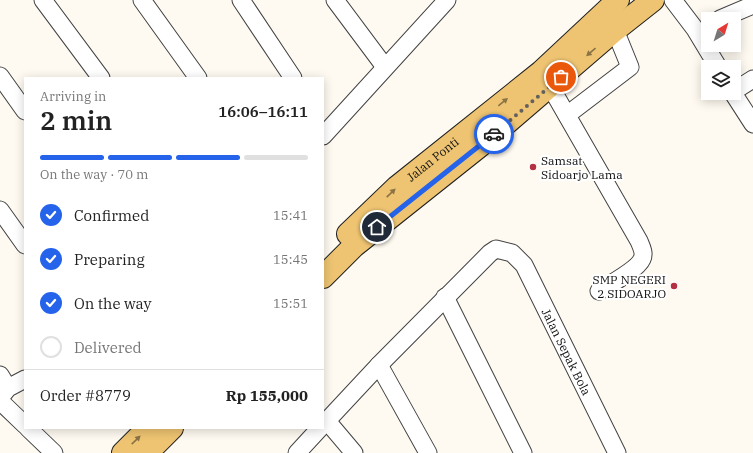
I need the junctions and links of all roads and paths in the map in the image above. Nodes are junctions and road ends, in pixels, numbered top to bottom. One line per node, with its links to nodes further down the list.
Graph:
1 (43, 0): 15 (street)
2 (142, 0): 16 (street)
3 (242, 0): 17 (street)
4 (335, 0): 13 (street)
5 (618, 0): 28 (main road, Jalan Ponti, one-way to 5)
6 (653, 0): 12 (main road, Jalan Ponti)
7 (676, 1): 11 (street)
8 (439, 3): 13 (street)
9 (753, 5): 10 (street)
10 (736, 12)
11 (701, 27)
12 (616, 30): 19 (main road, Jalan Ponti, one-way to 19); 23 (street)
13 (385, 67): 25 (street)
14 (0, 76): 22 (street)
15 (100, 77)
16 (197, 77)
17 (292, 77)
18 (753, 79): 20 (street)
19 (550, 86): 23 (street); 29 (main road, Jalan Ponti)
20 (741, 87)
21 (739, 100): 24 (street)
22 (24, 111)
23 (566, 115): 30 (street)
24 (753, 124)
25 (324, 130)
26 (0, 210): 27 (street)
27 (24, 244)
28 (324, 258)
29 (324, 276)
30 (599, 291)
31 (445, 297): 32 (street); 47 (street); 48 (street, Jalan Sepak Bola)
32 (379, 365): 36 (street); 46 (street)
33 (24, 379): 34 (street)
34 (2, 390): 35 (street)
35 (24, 424)
36 (324, 425): 45 (street)
37 (29, 429): 41 (street)
38 (147, 429): 42 (main road, one-way to 38)
39 (171, 429): 43 (main road)
40 (320, 429): 44 (street)
41 (54, 453)
42 (123, 453)
43 (147, 453)
44 (297, 453)
45 (354, 453)
46 (428, 453)
47 (523, 453)
48 (617, 453)

